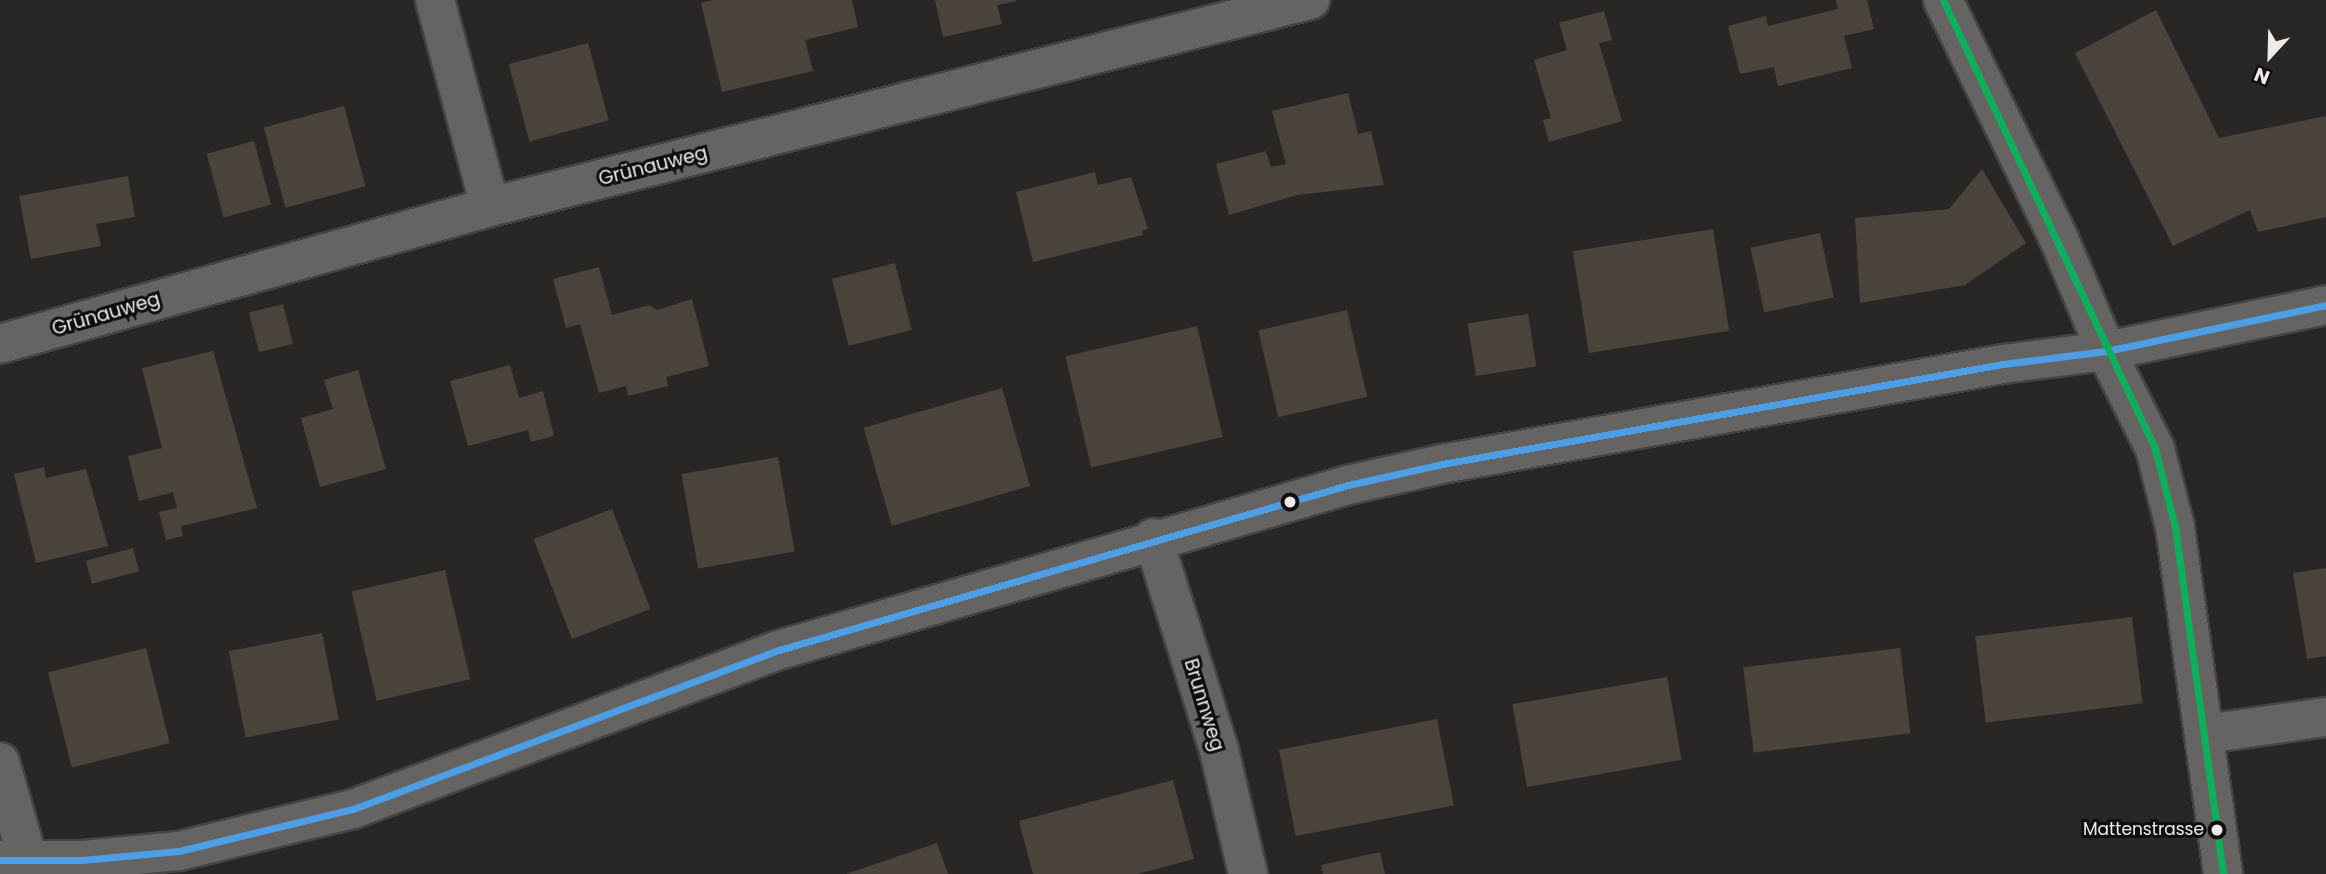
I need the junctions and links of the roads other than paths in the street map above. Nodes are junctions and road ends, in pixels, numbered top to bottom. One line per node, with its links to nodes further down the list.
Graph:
1 (435, 0): 4 (street)
2 (1310, 0): 4 (street, Grünauweg)
3 (1943, 0): 7 (street)
4 (490, 207): 6 (street, Grünauweg)
5 (2326, 305): 7 (street)
6 (0, 344)
7 (2106, 351): 8 (street); 10 (street)
8 (1153, 538): 12 (street); 13 (street, Brunnweg)
9 (2326, 718): 10 (street)
10 (2206, 733): 14 (street)
11 (0, 762): 12 (street)
12 (20, 865)
13 (1248, 874)
14 (2223, 874)

